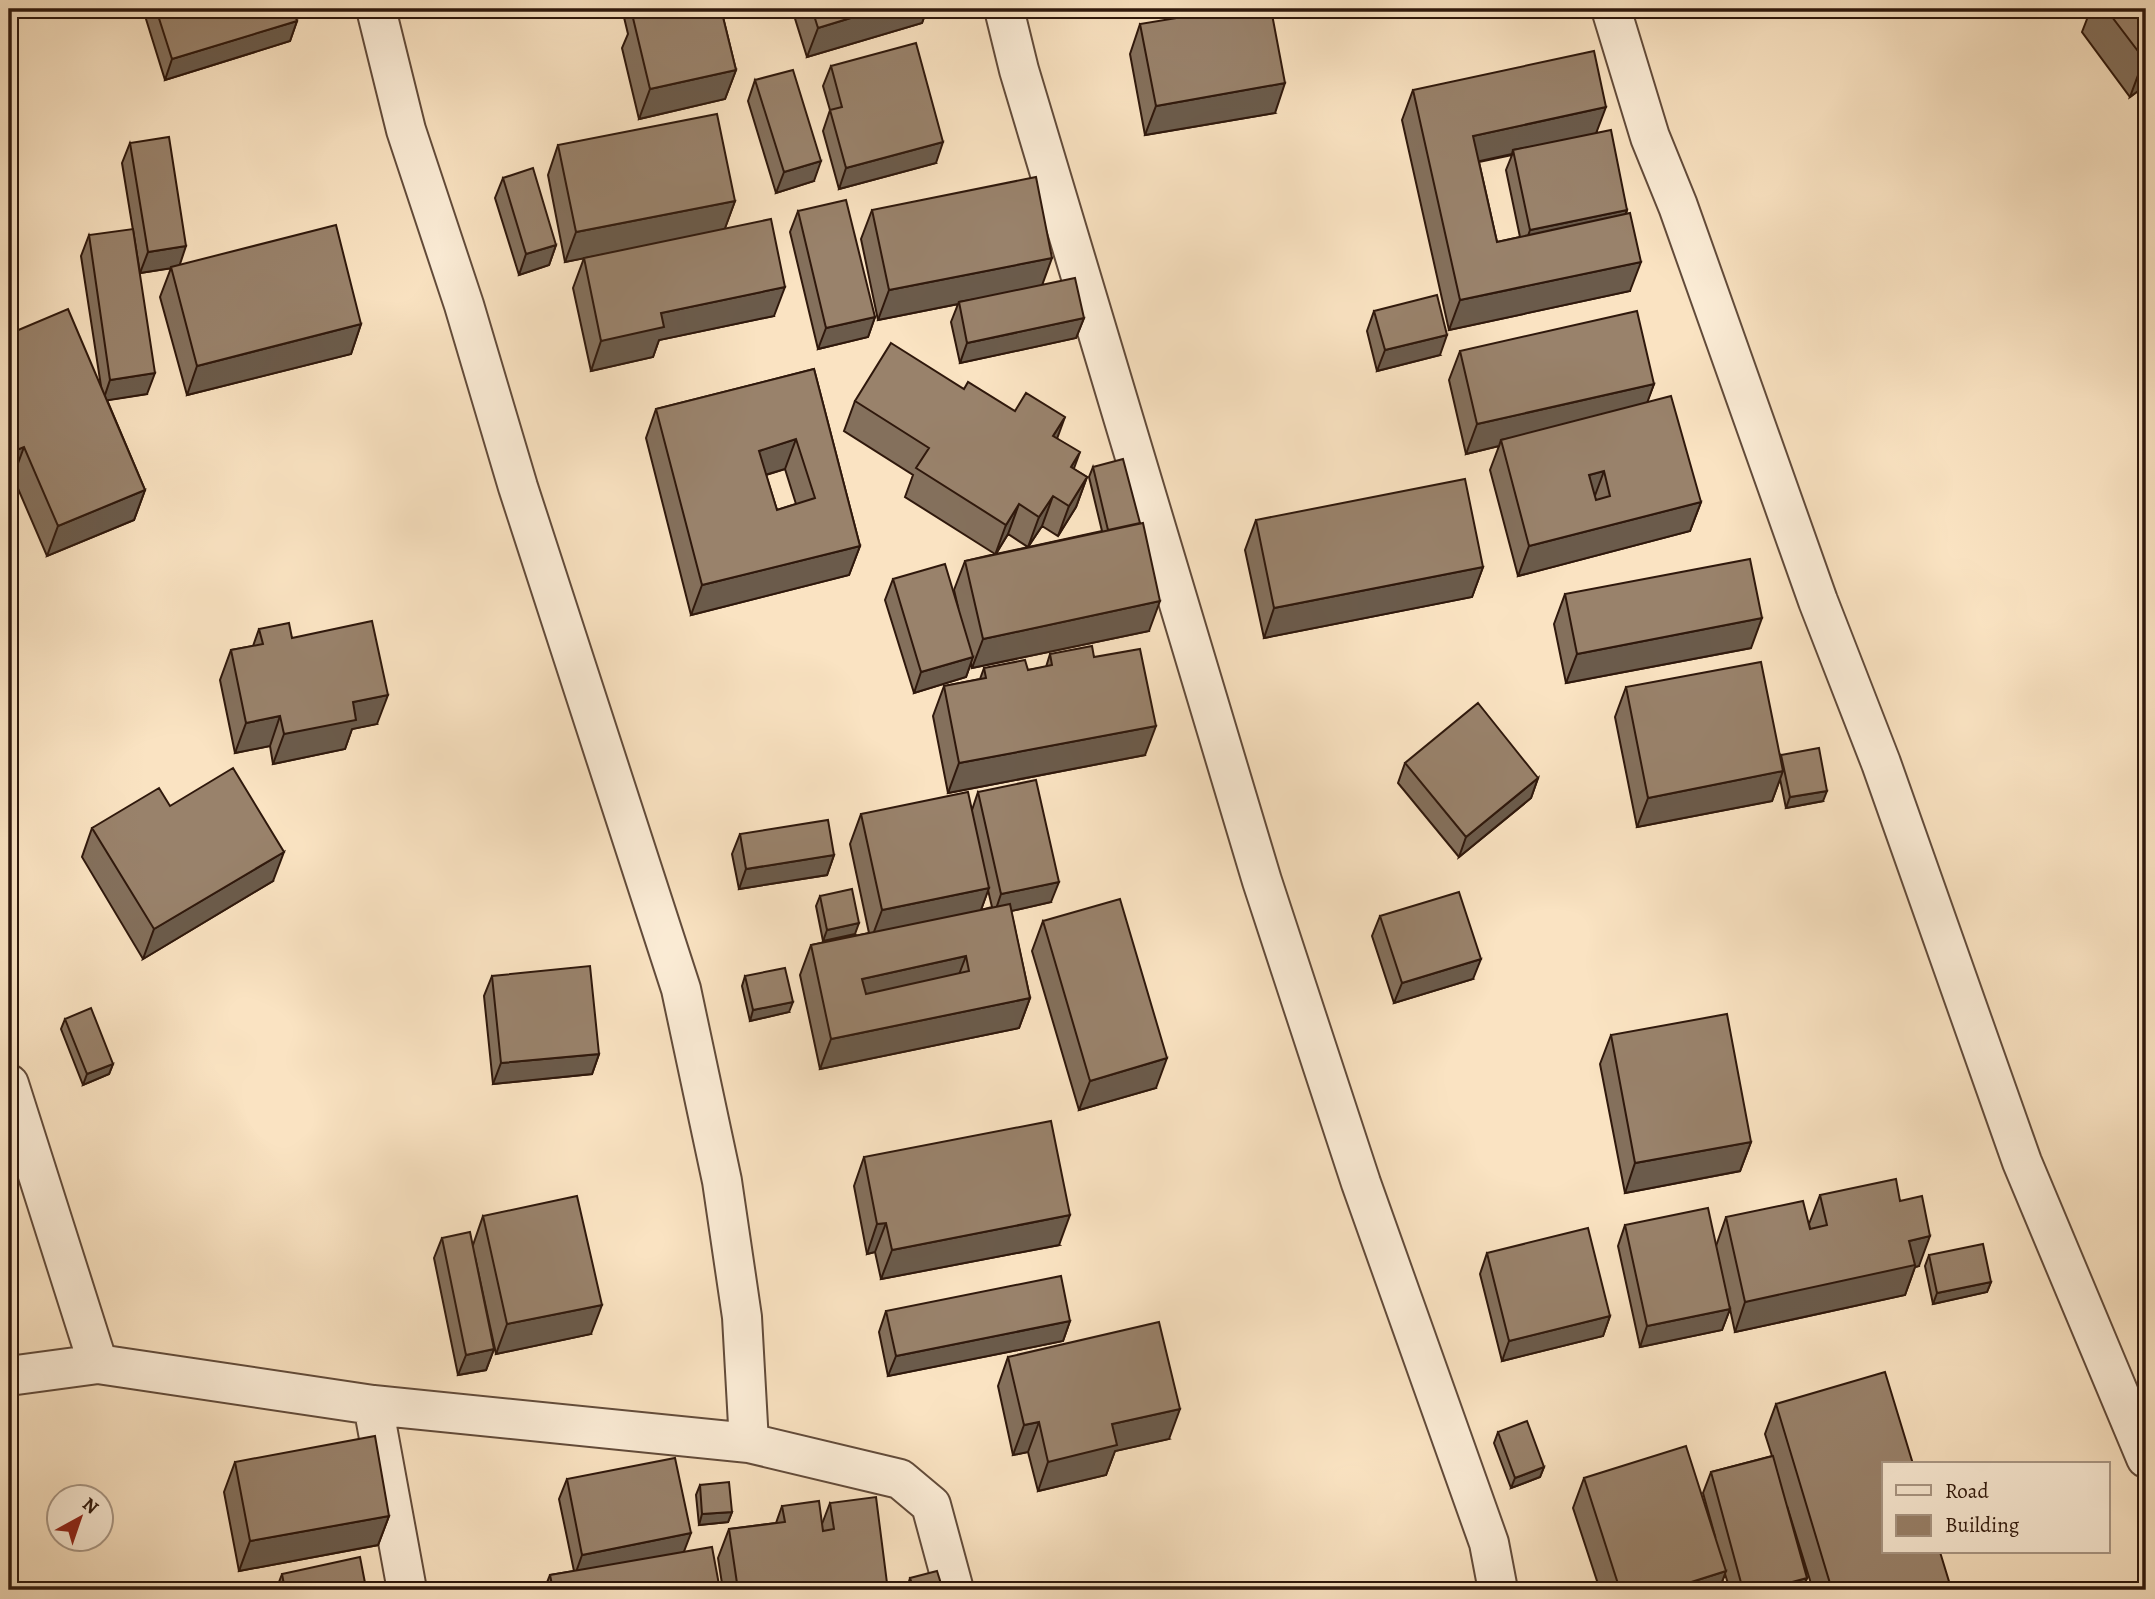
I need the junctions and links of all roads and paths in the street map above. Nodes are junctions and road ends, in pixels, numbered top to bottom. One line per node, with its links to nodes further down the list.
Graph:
1 (376, 9): 8 (street)
2 (1004, 9): 12 (street)
3 (1611, 9): 9 (street)
4 (9, 1084): 5 (street)
5 (98, 1364): 6 (street); 7 (street)
6 (9, 1376)
7 (373, 1405): 8 (street); 10 (street)
8 (748, 1443): 11 (street)
9 (2146, 1458)
10 (407, 1590)
11 (954, 1590)
12 (1498, 1590)

